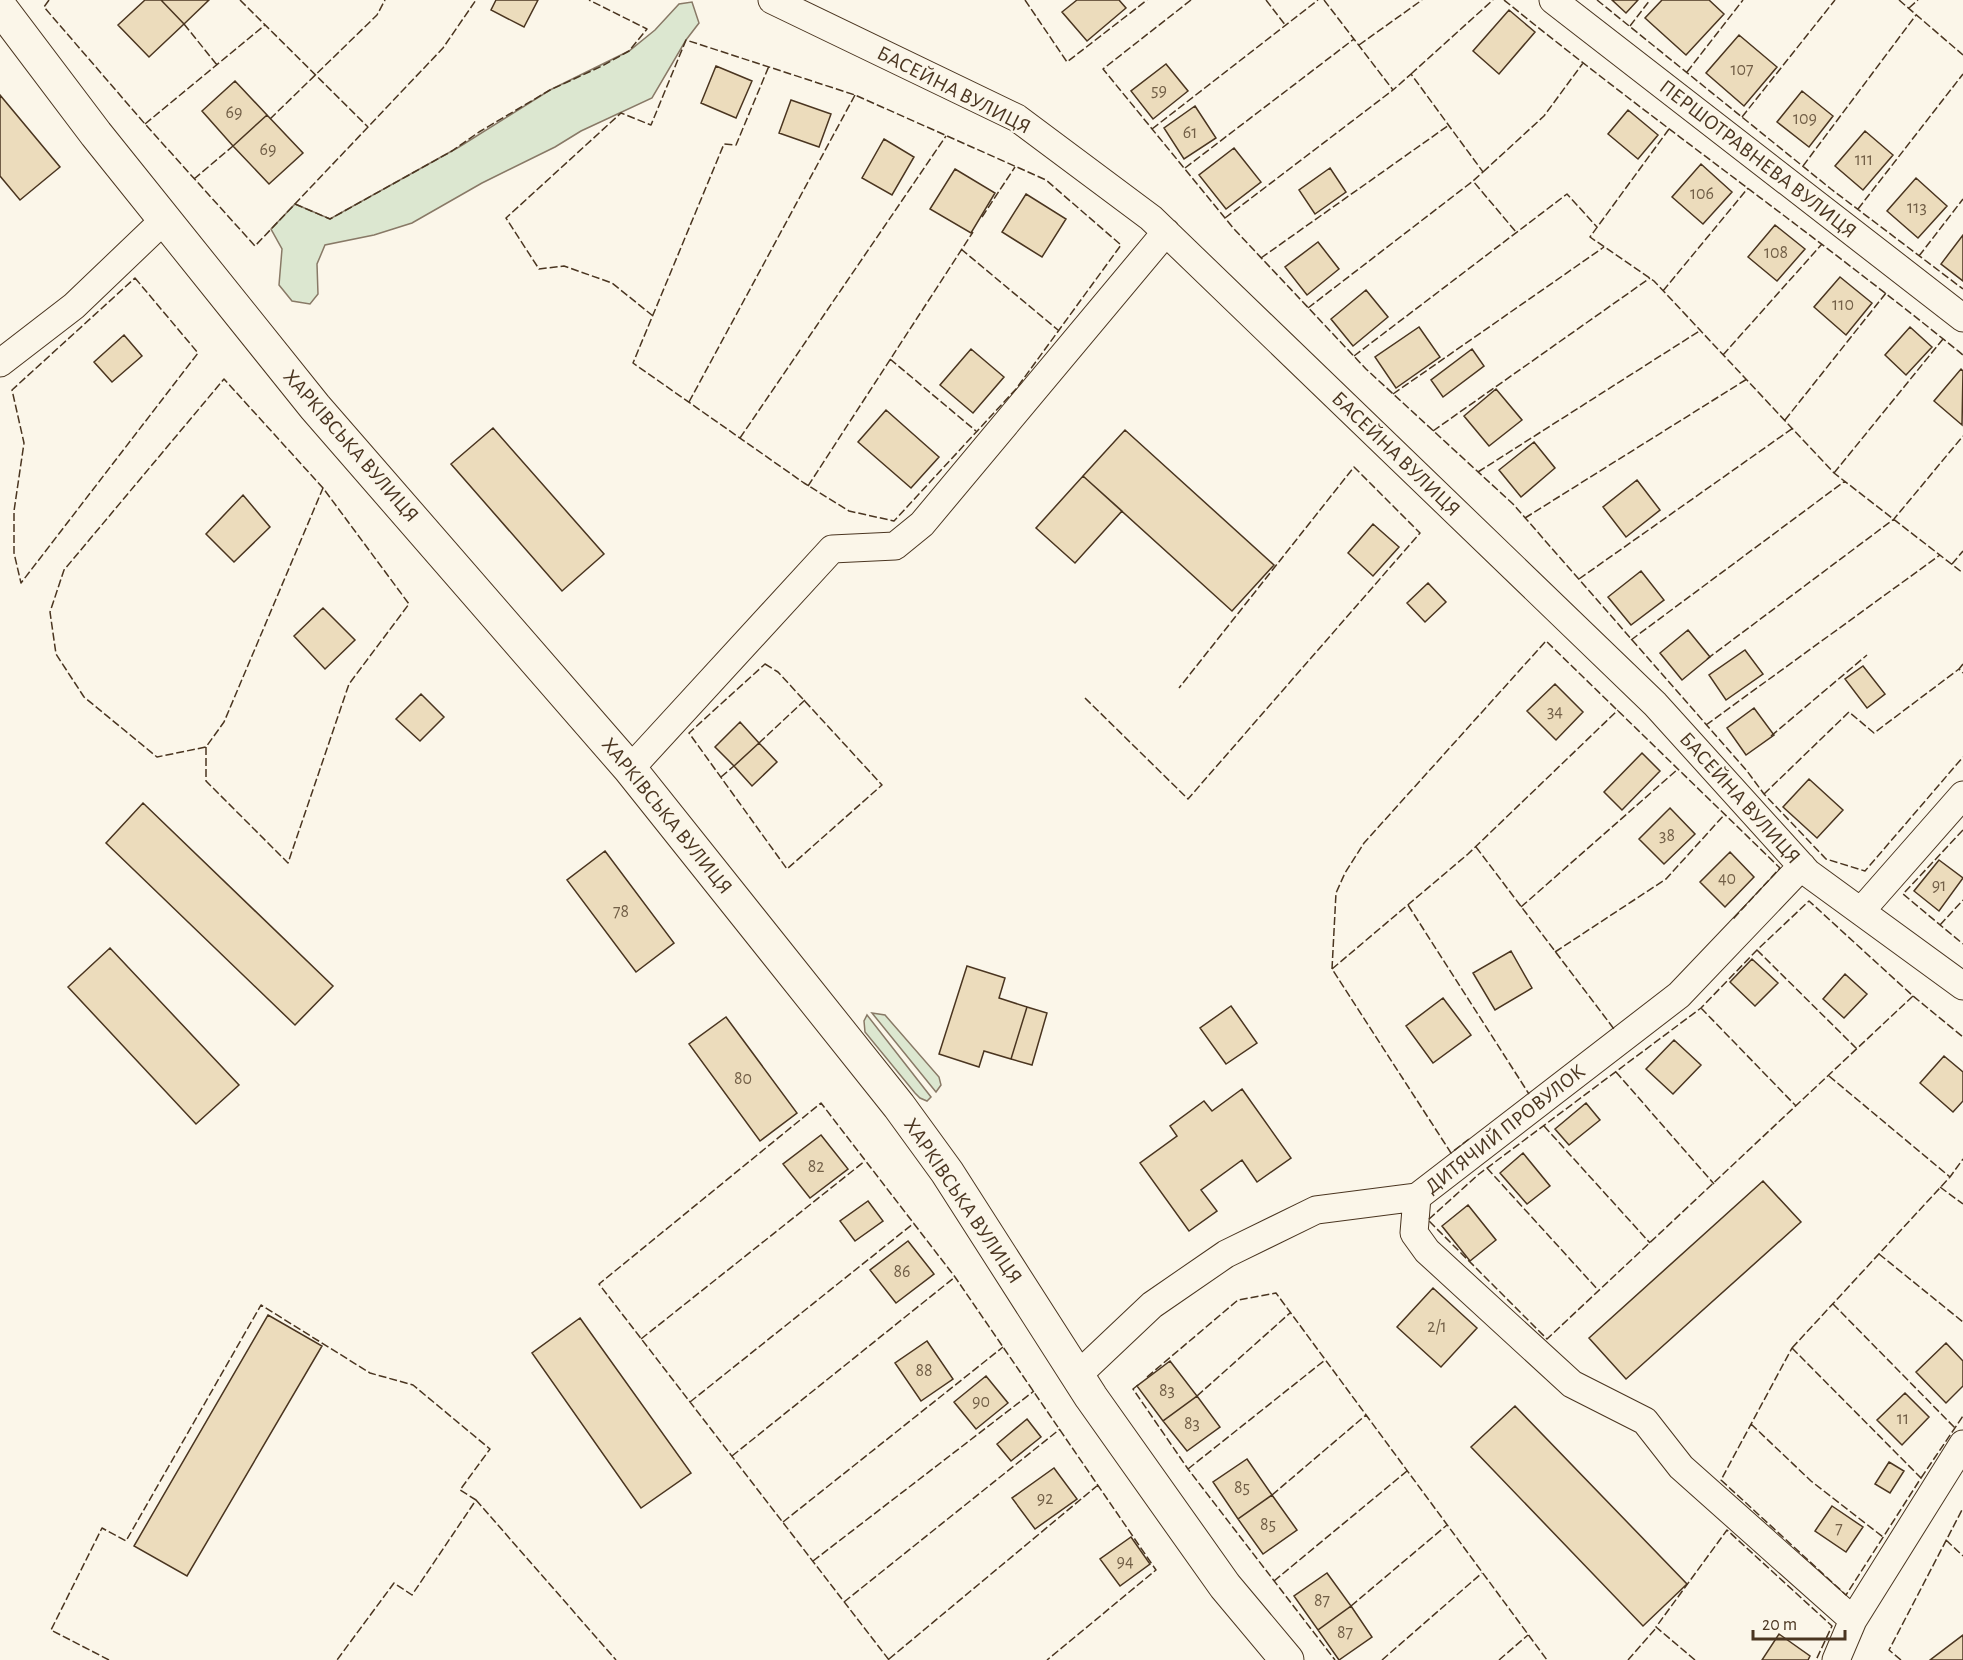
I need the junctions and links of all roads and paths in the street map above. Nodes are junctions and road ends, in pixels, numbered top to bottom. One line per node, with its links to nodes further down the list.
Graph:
1 (772, 0): 5 (street, БАСЕЙНА ВУЛИЦЯ)
2 (1552, 0): 6 (street, ПЕРШОТРАВНЕВА ВУЛИЦЯ)
3 (0, 7): 4 (main road, ХАРКІВСЬКА ВУЛИЦЯ)
4 (165, 219): 7 (street); 8 (main road, ХАРКІВСЬКА ВУЛИЦЯ)
5 (1167, 232): 8 (street); 10 (street, БАСЕЙНА ВУЛИЦЯ)
6 (1963, 318)
7 (0, 363)
8 (630, 769): 14 (main road, ХАРКІВСЬКА ВУЛИЦЯ)
9 (1963, 795): 11 (street)
10 (1802, 866): 11 (street, БАСЕЙНА ВУЛИЦЯ); 13 (street, ДИТЯЧИЙ ПРОВУЛОК)
11 (1861, 912): 12 (street, БАСЕЙНА ВУЛИЦЯ)
12 (1963, 986)
13 (1417, 1197): 14 (street, ДИТЯЧИЙ ПРОВУЛОК); 16 (street)
14 (1078, 1375): 17 (main road, ХАРКІВСЬКА ВУЛИЦЯ)
15 (1963, 1444): 16 (street)
16 (1853, 1620): 18 (street)
17 (1287, 1660)
18 (1836, 1660)

